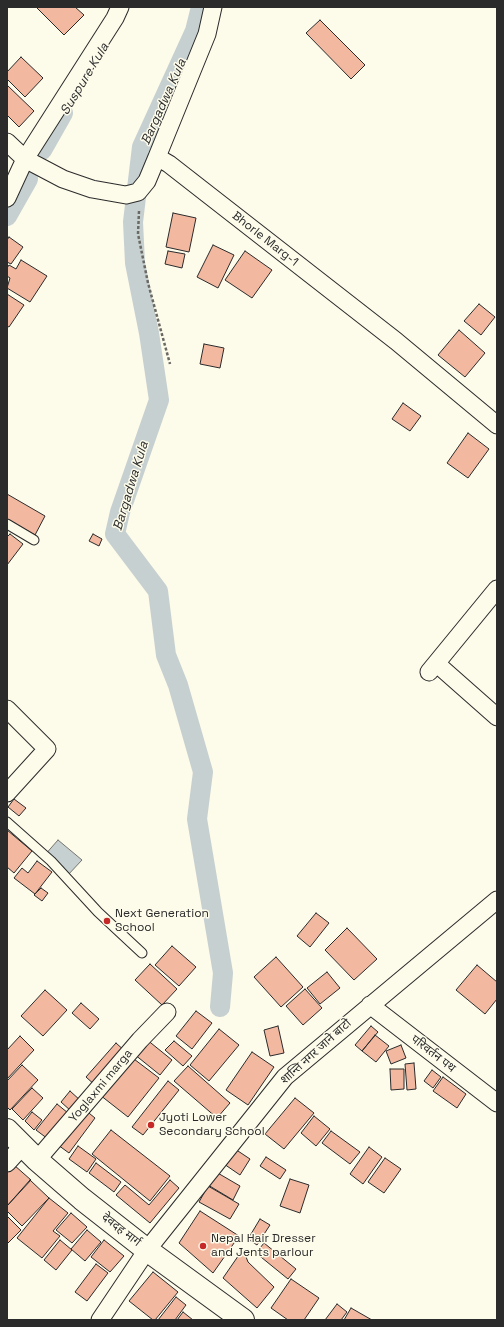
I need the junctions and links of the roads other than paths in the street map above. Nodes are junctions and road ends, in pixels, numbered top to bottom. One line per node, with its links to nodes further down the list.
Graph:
1 (120, 7): 5 (street)
2 (213, 7): 4 (street)
3 (7, 142): 5 (street)
4 (157, 157): 5 (street); 7 (street, Bhorle Marg-1)
5 (25, 159): 6 (street)
6 (7, 198)
7 (497, 425)
8 (7, 524): 9 (lane)
9 (34, 540)
10 (497, 589): 12 (street)
11 (7, 709): 13 (street)
12 (497, 717)
13 (7, 793)
14 (7, 822): 16 (lane)
15 (497, 900): 17 (street, शान्ति नगर जाने बाटो)
16 (142, 953)
17 (370, 1005): 19 (street, परिवर्तन पथ); 23 (street, शान्ति नगर जाने बाटो)
18 (167, 1012): 21 (street, Yoglaxmi marga)
19 (497, 1103)
20 (7, 1130): 21 (main road, देवदह मार्ग)
21 (31, 1154): 22 (street, Yoglaxmi marga); 23 (main road, देवदह मार्ग)
22 (7, 1163)
23 (147, 1250): 24 (street, शान्ति नगर जाने बाटो); 25 (main road, देवदह मार्ग)
24 (100, 1320)
25 (243, 1320)

